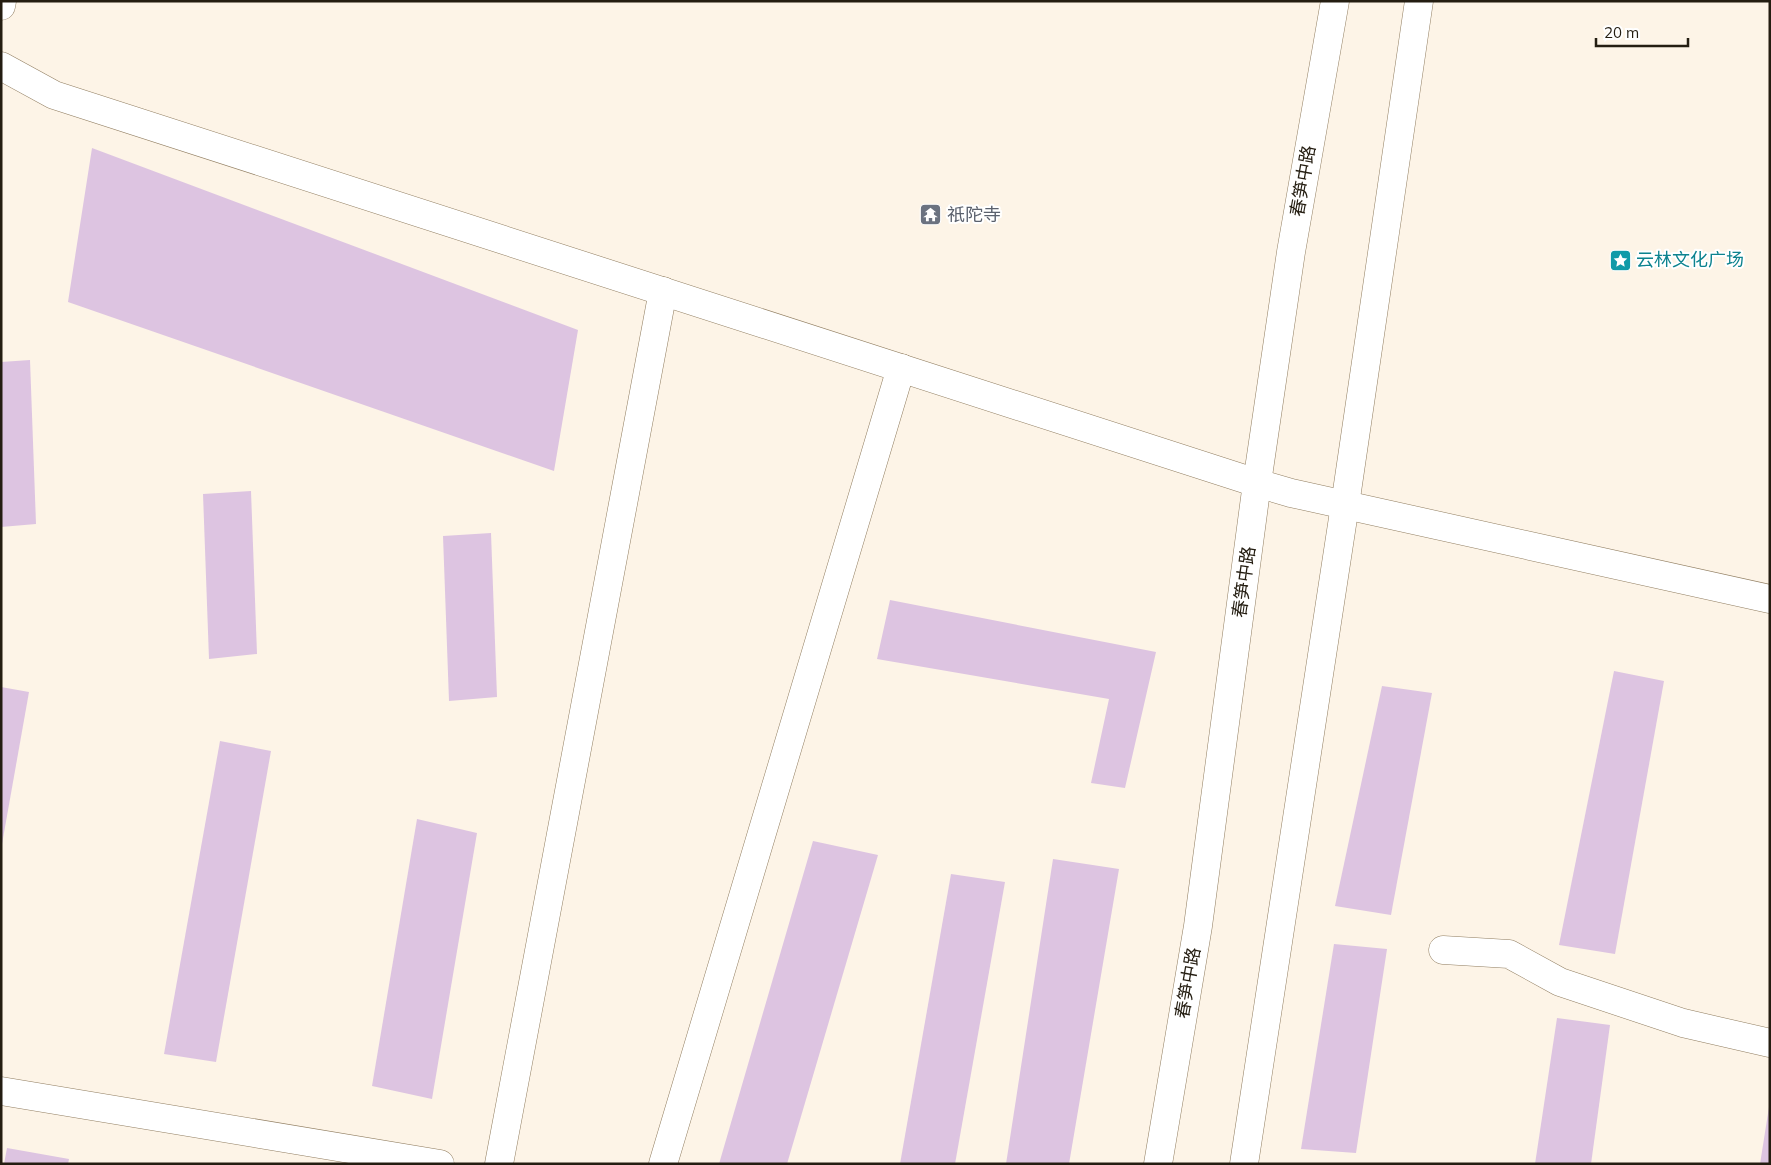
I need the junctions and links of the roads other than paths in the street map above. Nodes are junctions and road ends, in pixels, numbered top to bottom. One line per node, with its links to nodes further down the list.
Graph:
1 (2, 1): 4 (street)
2 (1335, 1): 8 (street, 春笋中路)
3 (1419, 1): 9 (street)
4 (1, 6)
5 (1, 66): 6 (street)
6 (662, 291): 7 (street); 15 (street)
7 (902, 368): 8 (street); 16 (street)
8 (1257, 483): 9 (street); 17 (street, 春笋中路)
9 (1345, 505): 10 (street); 18 (street)
10 (1770, 599)
11 (1443, 950): 12 (street)
12 (1770, 1043)
13 (1, 1092): 14 (street)
14 (440, 1164)
15 (500, 1164)
16 (663, 1164)
17 (1158, 1164)
18 (1244, 1164)

